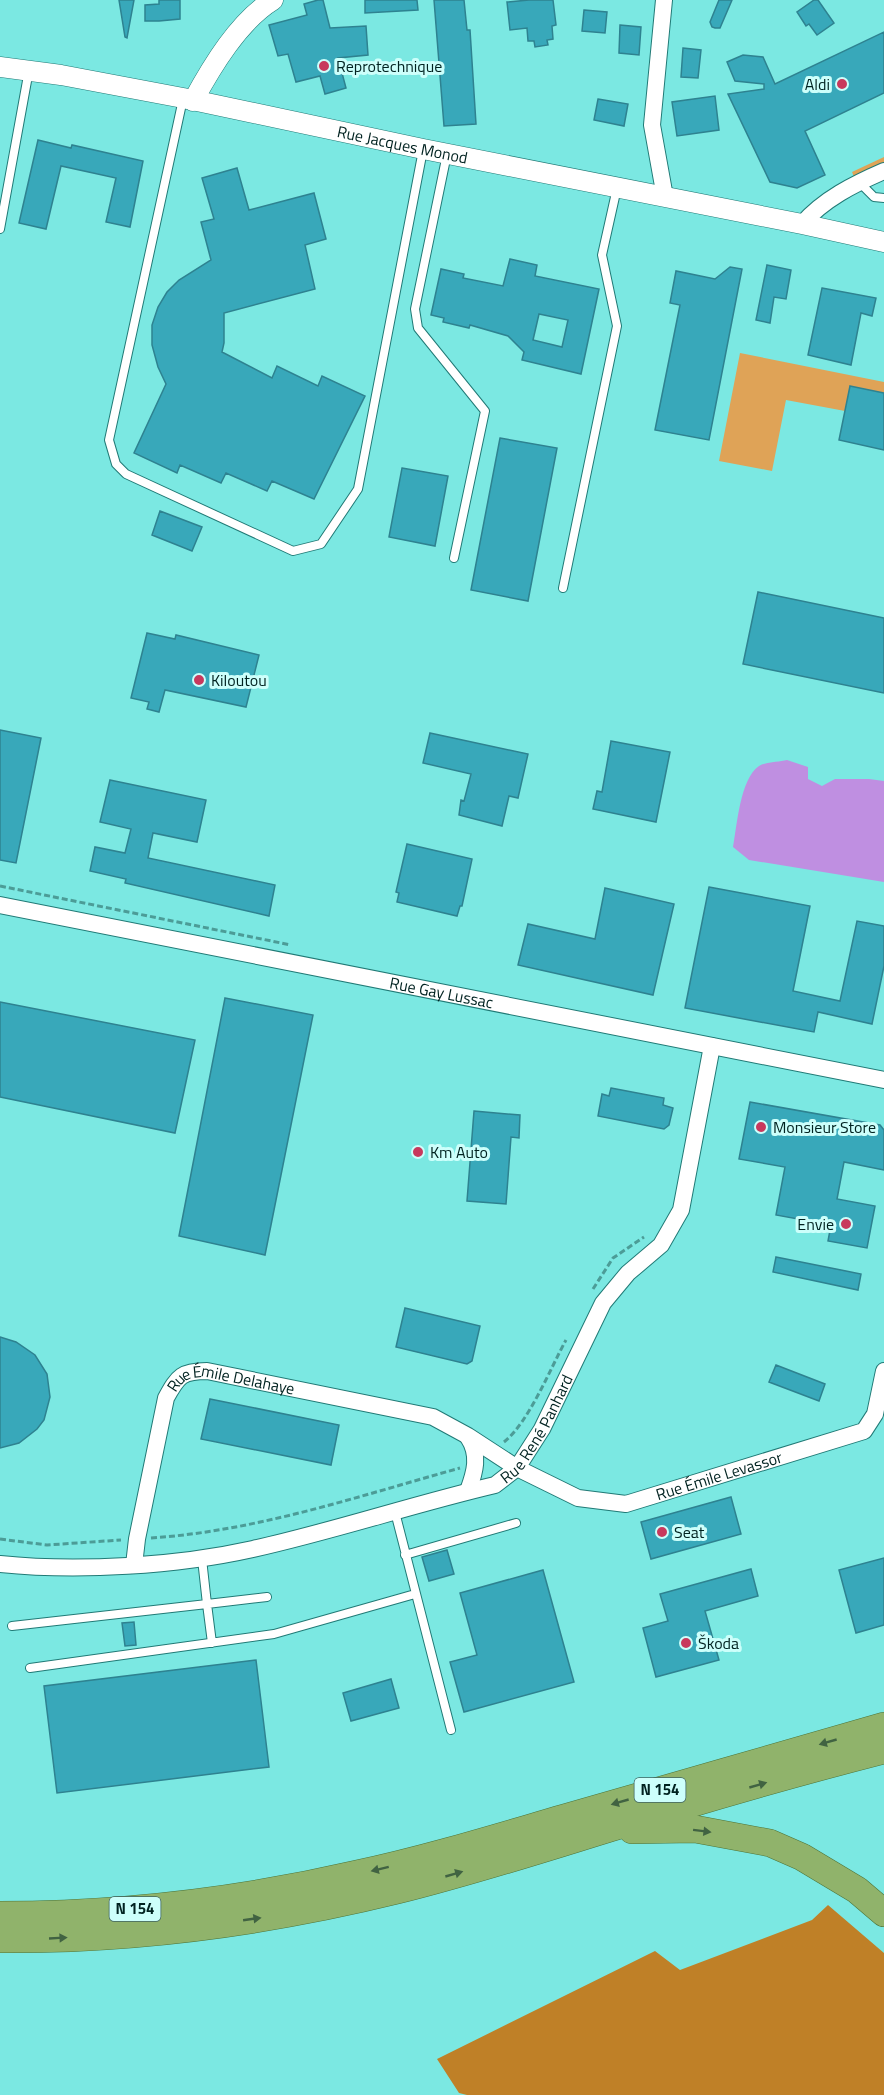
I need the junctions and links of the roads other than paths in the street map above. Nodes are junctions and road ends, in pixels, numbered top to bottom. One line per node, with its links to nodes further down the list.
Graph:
1 (273, 0): 5 (street)
2 (664, 0): 11 (street)
3 (0, 67): 4 (street, Rue Jacques Monod)
4 (29, 70): 5 (street, Rue Jacques Monod); 14 (lane)
5 (188, 99): 6 (street, Rue Jacques Monod); 6 (lane)
6 (423, 149): 7 (street, Rue Jacques Monod)
7 (447, 154): 10 (street, Rue Jacques Monod); 16 (lane)
8 (884, 171): 9 (street)
9 (859, 182): 12 (lane); 13 (street)
10 (617, 188): 11 (street, Rue Jacques Monod); 17 (lane)
11 (665, 197): 13 (street, Rue Jacques Monod)
12 (884, 198)
13 (802, 224): 15 (street, Rue Jacques Monod)
14 (0, 228)
15 (884, 242)
16 (454, 558)
17 (563, 588)
18 (0, 905): 19 (street, Rue Gay Lussac)
19 (712, 1046): 20 (street, Rue Gay Lussac); 23 (street, Rue René Panhard)
20 (884, 1080)
21 (884, 1371): 23 (street, Rue Émile Levassor)
22 (468, 1436): 23 (street, Rue Émile Delahaye); 24 (street); 30 (street, Rue Émile Delahaye)
23 (517, 1468): 24 (street, Rue René Panhard)
24 (468, 1491): 25 (street, Rue René Panhard)
25 (395, 1512): 27 (lane); 28 (street, Rue René Panhard)
26 (516, 1523): 27 (lane)
27 (405, 1555): 31 (lane)
28 (202, 1559): 30 (street, Rue René Panhard); 33 (lane)
29 (0, 1564): 30 (street, Rue René Panhard)
30 (134, 1565)
31 (415, 1594): 35 (lane); 38 (lane)
32 (267, 1597): 33 (lane)
33 (207, 1604): 34 (lane); 35 (lane)
34 (12, 1626)
35 (212, 1643): 36 (lane)
36 (30, 1668)
37 (884, 1726): 42 (highway, N 154, one-way to 42)
38 (451, 1730)
39 (884, 1749): 40 (highway, N 154, one-way to 39)
40 (601, 1831): 41 (highway, one-way to 41); 43 (highway, N 154, one-way to 40)
41 (884, 1913)
42 (0, 1915)
43 (0, 1939)

